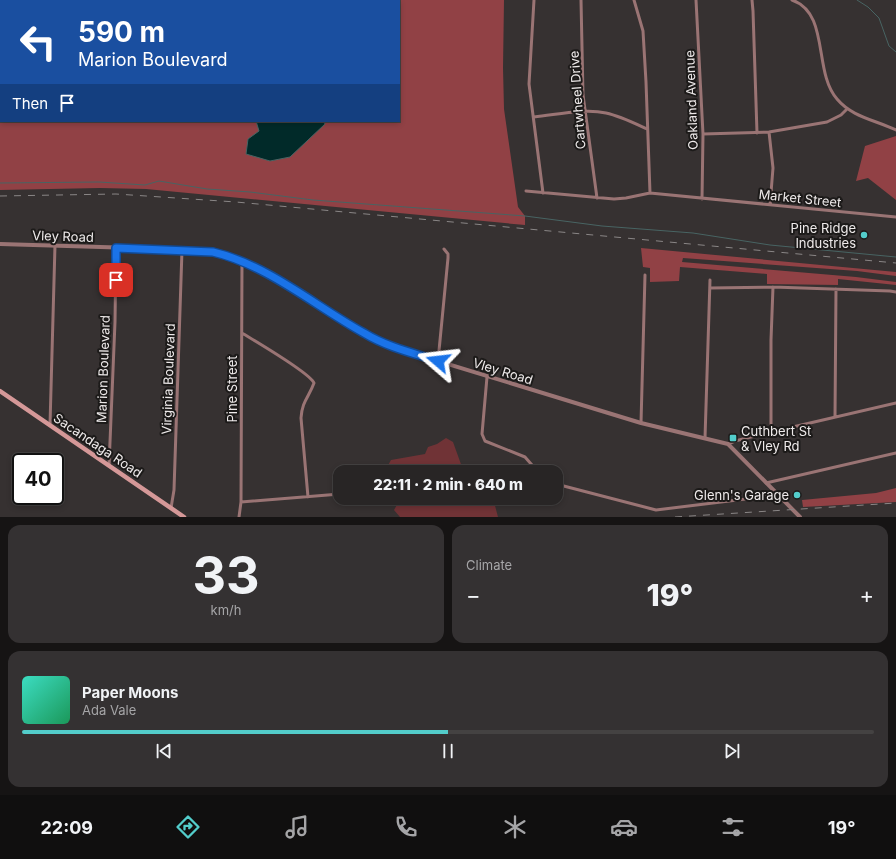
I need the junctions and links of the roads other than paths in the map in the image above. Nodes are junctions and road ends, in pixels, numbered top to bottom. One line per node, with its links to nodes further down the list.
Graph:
1 (534, 0): 9 (street)
2 (582, 0): 8 (street, Cartwheel Drive)
3 (634, 0): 10 (street)
4 (696, 0): 14 (street, Oakland Avenue)
5 (752, 0): 13 (street)
6 (792, 0): 7 (street)
7 (846, 109): 11 (street); 12 (street)
8 (585, 112): 9 (street); 10 (street); 18 (street, Cartwheel Drive)
9 (534, 117): 16 (street)
10 (647, 128): 17 (street)
11 (896, 130)
12 (769, 132): 13 (street); 20 (street)
13 (757, 133): 14 (street)
14 (703, 134): 19 (street, Oakland Avenue)
15 (526, 191): 16 (street, Market Street)
16 (543, 193): 18 (street, Market Street)
17 (650, 193): 18 (street, Market Street); 19 (street, Market Street)
18 (597, 198)
19 (702, 199): 20 (street, Market Street)
20 (770, 205): 21 (street, Market Street)
21 (896, 217)
22 (0, 244): 23 (street, Vley Road)
23 (55, 245): 24 (street, Vley Road); 41 (street)
24 (116, 248): 26 (street, Vley Road); 47 (street, Marion Boulevard)
25 (444, 249): 35 (street)
26 (182, 250): 27 (street, Vley Road); 54 (street, Virginia Boulevard)
27 (242, 260): 34 (street, Pine Street); 35 (street, Vley Road)
28 (645, 275): 40 (street)
29 (710, 280): 31 (street)
30 (773, 287): 31 (street); 32 (street); 42 (street)
31 (710, 288): 43 (street)
32 (836, 289): 33 (street); 39 (street)
33 (896, 292)
34 (242, 333): 52 (street); 53 (street, Pine Street)
35 (438, 361): 36 (street, Vley Road)
36 (487, 377): 40 (street, Vley Road); 46 (street)
37 (0, 391): 41 (main road, Sacandaga Road)
38 (896, 403): 39 (street)
39 (835, 417): 42 (street)
40 (641, 423): 43 (street, Vley Road)
41 (50, 425): 47 (main road, Sacandaga Road)
42 (770, 432): 44 (street)
43 (705, 438): 44 (street, Vley Road)
44 (728, 444): 48 (street)
45 (896, 453): 48 (street)
46 (532, 465)
47 (109, 466): 54 (main road, Sacandaga Road)
48 (766, 483): 51 (street)
49 (563, 486): 51 (street)
50 (333, 495): 52 (street)
51 (778, 495): 57 (street)
52 (308, 497): 53 (street)
53 (241, 502): 56 (street, Pine Street)
54 (171, 508): 55 (main road, Sacandaga Road)
55 (184, 517)
56 (239, 517)
57 (800, 517)

